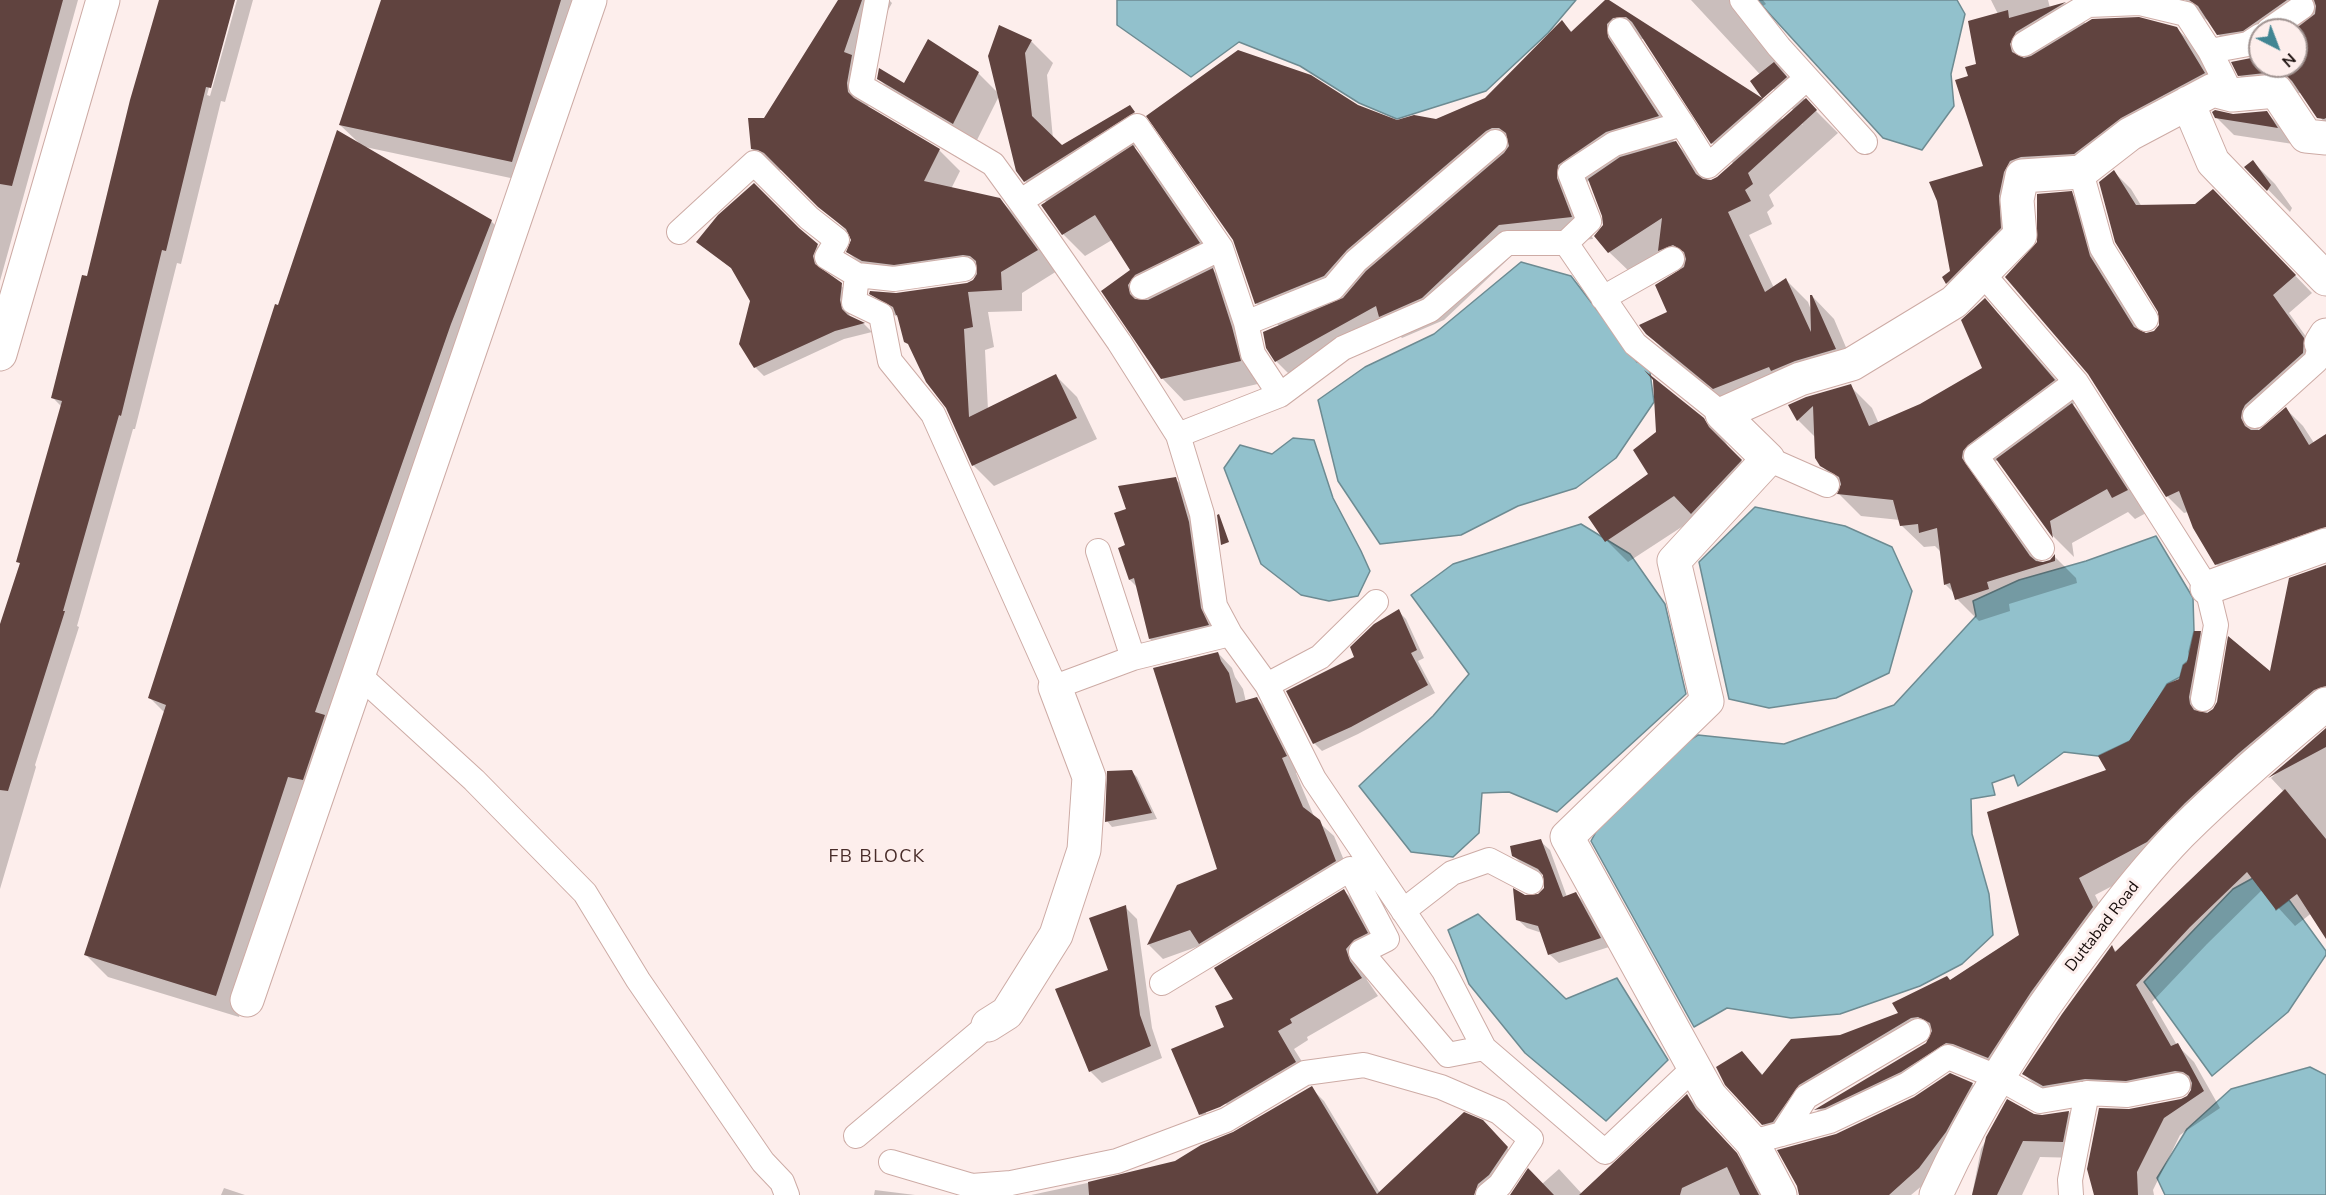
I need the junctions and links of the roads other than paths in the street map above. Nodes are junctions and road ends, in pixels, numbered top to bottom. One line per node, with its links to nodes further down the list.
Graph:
1 (103, 0): 34 (street)
2 (590, 0): 49 (street)
3 (877, 0): 20 (lane)
4 (1742, 0): 12 (lane)
5 (2138, 2): 9 (lane); 11 (lane)
6 (2302, 7): 7 (lane)
7 (2286, 18)
8 (1620, 30): 15 (lane)
9 (2024, 44)
10 (2248, 44): 11 (lane)
11 (2210, 51): 13 (lane)
12 (1807, 78): 15 (lane); 18 (lane)
13 (2232, 95): 14 (street); 16 (street)
14 (2188, 103): 19 (street); 28 (street)
15 (1682, 124): 22 (lane)
16 (2326, 138)
17 (1495, 142): 32 (lane)
18 (1865, 142)
19 (2081, 172): 26 (street); 31 (lane)
20 (1021, 201): 23 (lane); 39 (lane)
21 (680, 232): 27 (lane)
22 (1566, 243): 30 (lane); 36 (lane)
23 (1221, 248): 29 (lane); 32 (lane)
24 (1672, 259): 30 (lane)
25 (964, 270): 27 (lane)
26 (1982, 273): 35 (lane); 37 (street)
27 (857, 275): 51 (lane)
28 (2326, 279)
29 (1142, 288)
30 (1603, 298): 37 (lane)
31 (2146, 319)
32 (1246, 323): 36 (lane)
33 (2324, 343): 38 (lane)
34 (0, 354)
35 (2076, 382): 43 (lane); 45 (lane)
36 (1281, 395): 39 (lane)
37 (1722, 414): 40 (street)
38 (2255, 416)
39 (1178, 435): 47 (lane)
40 (1768, 459): 41 (lane); 61 (street)
41 (1827, 485)
42 (2326, 545): 45 (street)
43 (2042, 548)
44 (1098, 551): 48 (lane)
45 (2207, 588): 52 (lane)
46 (1376, 603): 50 (lane)
47 (1230, 634): 48 (lane); 50 (lane)
48 (1133, 658): 51 (lane)
49 (358, 675): 57 (street); 69 (lane)
50 (1267, 685): 55 (lane)
51 (1055, 687): 58 (street)
52 (2203, 699)
53 (2326, 704): 62 (street, Duttabad Road)
54 (1531, 882): 55 (lane)
55 (1403, 911): 60 (lane)
56 (1162, 983): 60 (lane)
57 (247, 1000)
58 (988, 1025): 65 (lane)
59 (1918, 1031): 66 (lane)
60 (1484, 1048): 61 (lane)
61 (1695, 1067): 66 (street)
62 (1997, 1077): 64 (lane); 66 (lane); 72 (street, Duttabad Road)
63 (2178, 1085): 64 (lane)
64 (2086, 1093): 73 (lane)
65 (856, 1136)
66 (1767, 1138): 71 (street)
67 (891, 1162): 68 (lane)
68 (1011, 1189): 70 (lane)
69 (787, 1195)
70 (1488, 1195)
71 (1779, 1195)
72 (1936, 1195)
73 (2071, 1195)

